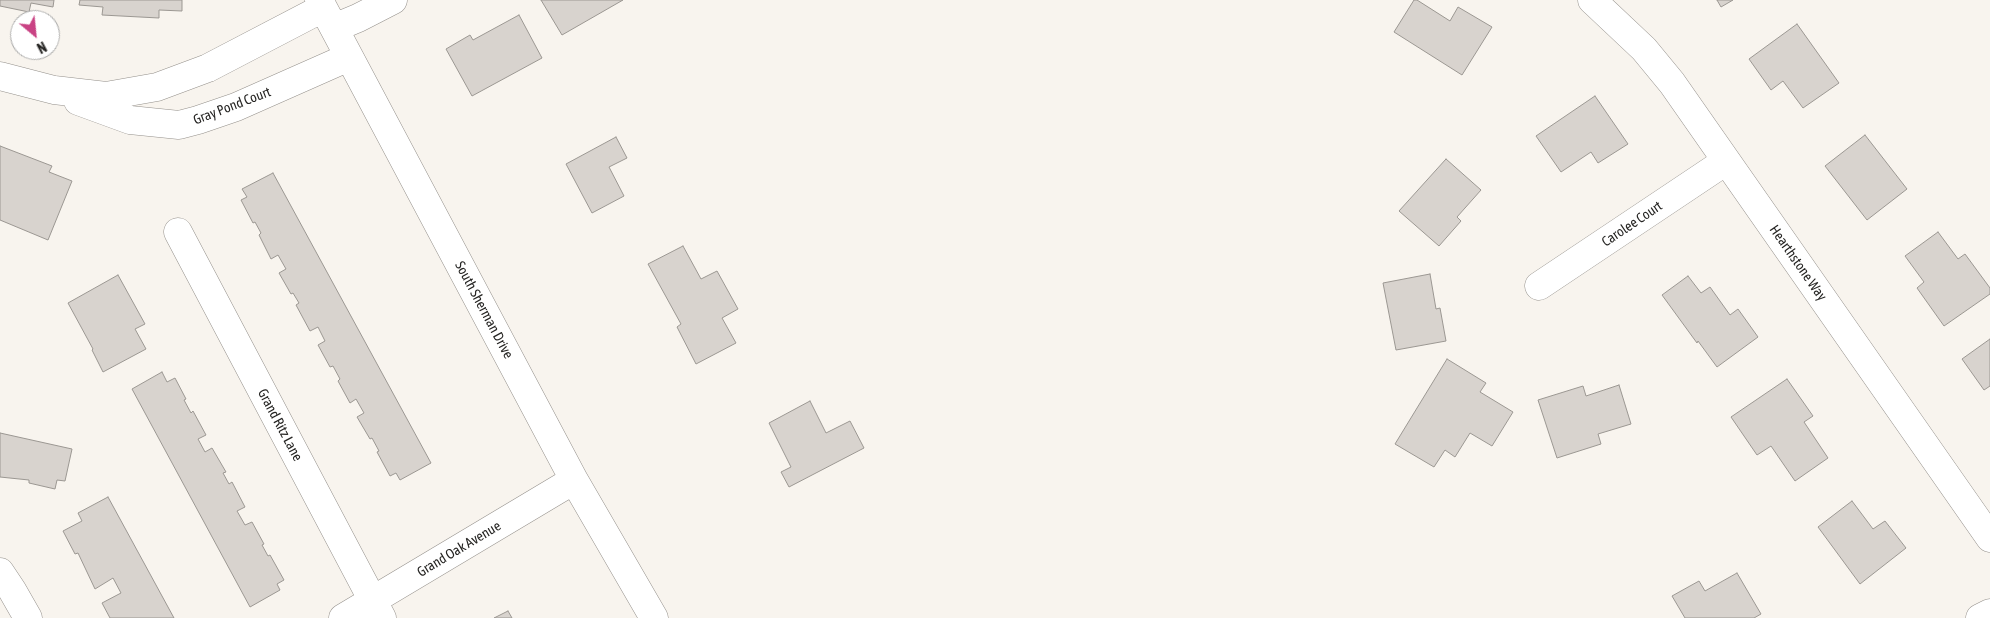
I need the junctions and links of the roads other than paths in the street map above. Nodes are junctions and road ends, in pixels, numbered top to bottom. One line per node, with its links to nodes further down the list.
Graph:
1 (393, 0): 3 (street, Gray Pond Court)
2 (1592, 0): 7 (street, Hearthstone Way)
3 (325, 12): 4 (street, South Sherman Drive); 6 (street, Gray Pond Court)
4 (349, 57): 6 (street, Gray Pond Court); 10 (street, South Sherman Drive)
5 (0, 76): 6 (street, Gray Pond Court)
6 (54, 90)
7 (1726, 161): 9 (street, Carolee Court); 11 (street, Hearthstone Way)
8 (178, 232): 13 (street, Grand Ritz Lane)
9 (1539, 286)
10 (574, 480): 13 (street, Grand Oak Avenue); 17 (street, South Sherman Drive)
11 (1990, 538)
12 (0, 572): 15 (street)
13 (377, 610): 16 (street, Grand Oak Avenue)
14 (1990, 613): 18 (street)
15 (28, 618)
16 (343, 618)
17 (654, 618)
18 (1980, 618)

